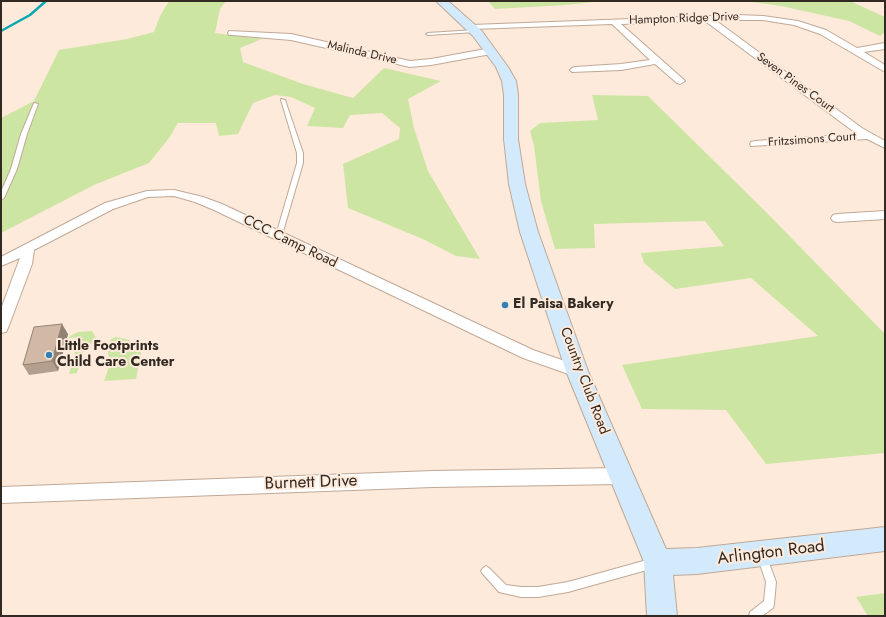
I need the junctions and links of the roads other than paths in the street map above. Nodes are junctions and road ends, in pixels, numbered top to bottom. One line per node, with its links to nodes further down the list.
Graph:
1 (441, 1): 4 (street, Country Club Road)
2 (707, 18): 3 (street, Hampton Ridge Drive); 9 (street, Hampton Ridge Drive); 16 (street, Seven Pines Court)
3 (614, 22): 4 (street, Hampton Ridge Drive); 10 (street)
4 (474, 29): 6 (lane); 8 (street, Country Club Road)
5 (232, 33): 8 (street, Malinda Drive)
6 (428, 34)
7 (885, 46): 9 (street)
8 (491, 51): 26 (street, Country Club Road)
9 (856, 51): 11 (street, Hampton Ridge Drive)
10 (657, 61): 12 (street); 13 (street)
11 (885, 69)
12 (575, 70)
13 (680, 82)
14 (283, 100): 22 (lane)
15 (36, 104): 19 (lane)
16 (870, 136): 17 (street, Fritzsimons Court); 18 (street, Seven Pines Court)
17 (755, 144)
18 (885, 145)
19 (1, 198)
20 (885, 215): 21 (street)
21 (837, 218)
22 (278, 235): 23 (street, CCC Camp Road); 26 (street, CCC Camp Road)
23 (28, 248): 24 (street, CCC Camp Road); 25 (street)
24 (1, 262)
25 (1, 328)
26 (577, 371): 27 (street, Country Club Road)
27 (621, 476): 28 (street, Burnett Drive); 31 (street, Country Club Road)
28 (1, 495)
29 (885, 539): 30 (street, Arlington Road)
30 (761, 554): 31 (street, Arlington Road); 34 (lane)
31 (658, 562): 32 (lane); 33 (street, Country Club Road)
32 (486, 571)
33 (662, 616)
34 (754, 616)

